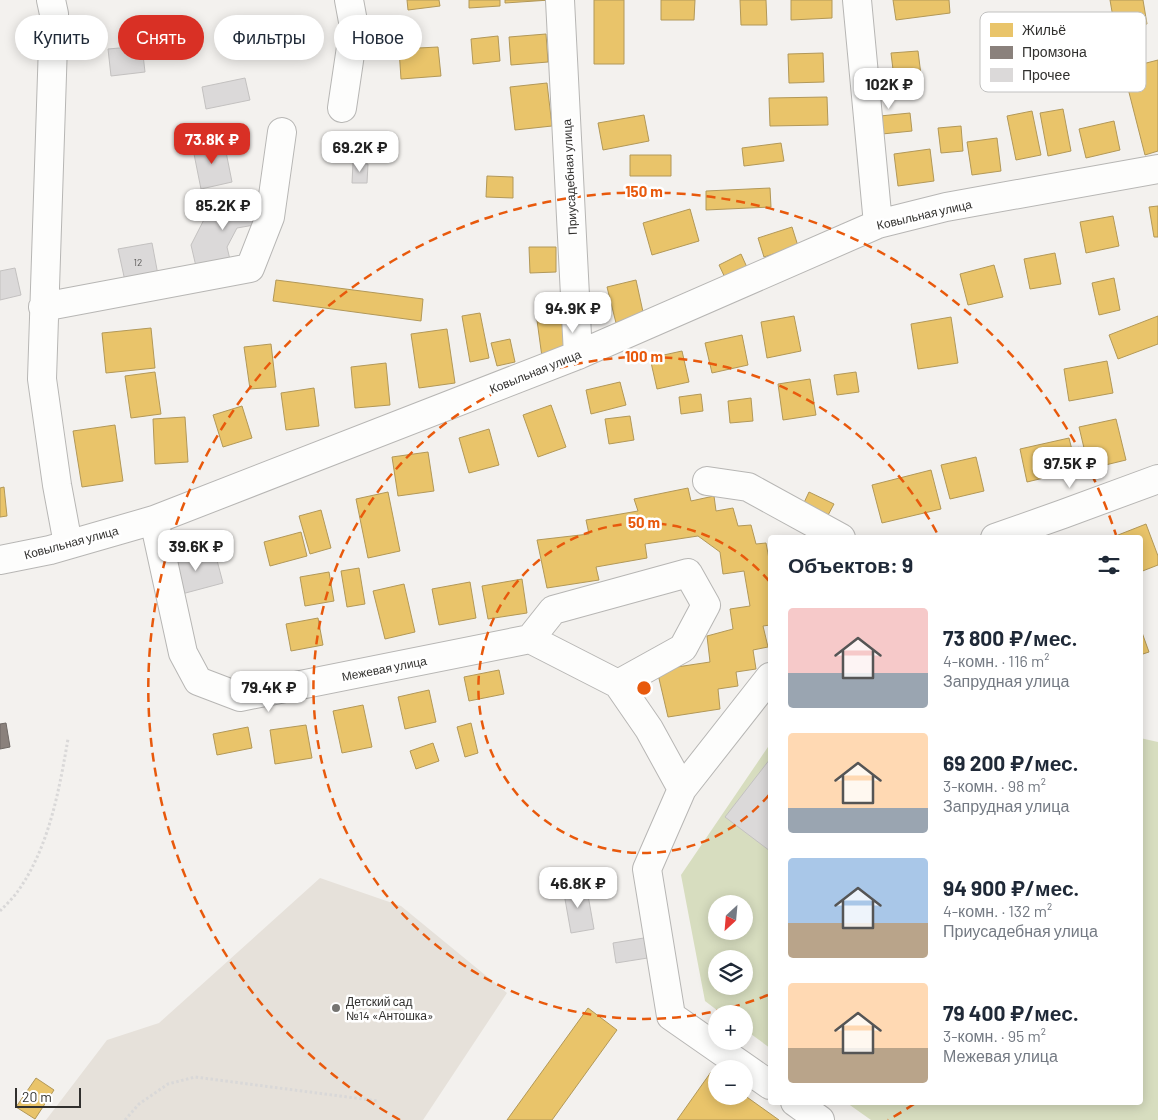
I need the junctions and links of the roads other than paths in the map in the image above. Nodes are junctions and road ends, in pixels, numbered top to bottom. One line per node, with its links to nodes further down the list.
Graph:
1 (51, 0): 9 (street)
2 (349, 0): 5 (street)
3 (560, 0): 10 (street, Приусадебная улица)
4 (857, 0): 8 (street)
5 (342, 108)
6 (282, 132): 9 (street)
7 (1158, 169): 8 (street, Ковыльная улица)
8 (878, 224): 10 (street, Ковыльная улица)
9 (43, 307): 16 (street)
10 (578, 355): 13 (street, Ковыльная улица)
11 (1158, 479): 15 (street)
12 (707, 481): 14 (street)
13 (154, 520): 16 (street, Ковыльная улица); 18 (street, Межевая улица)
14 (836, 535)
15 (1004, 535)
16 (68, 544): 17 (street, Ковыльная улица)
17 (0, 560)
18 (530, 639): 20 (street); 20 (street)
19 (768, 680): 21 (street)
20 (618, 684): 21 (street)
21 (682, 789): 22 (street)
22 (768, 1084)
23 (799, 1105): 24 (street)
24 (820, 1120)

